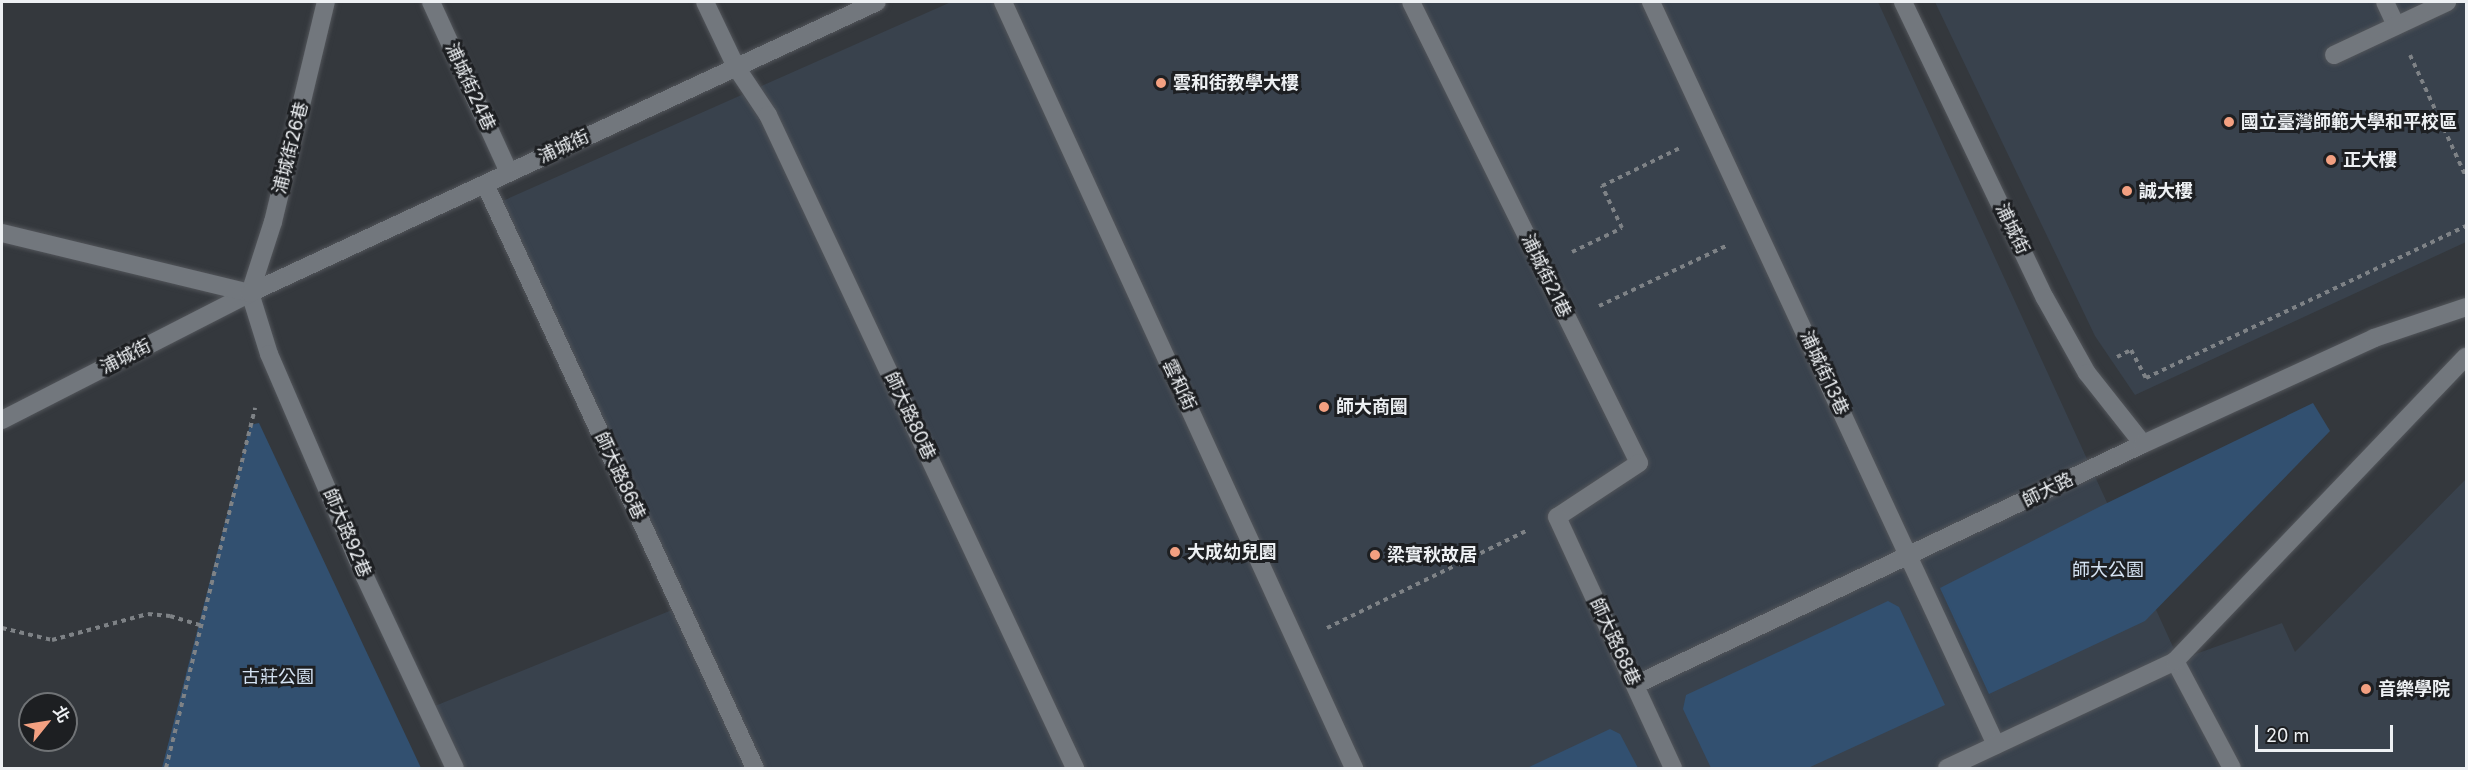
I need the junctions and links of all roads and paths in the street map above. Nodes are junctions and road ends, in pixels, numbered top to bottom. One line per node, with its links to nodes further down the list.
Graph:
1 (326, 2): 22 (street, 浦城街26巷)
2 (431, 2): 15 (street, 浦城街24巷)
3 (705, 2): 13 (street, 師大路80巷)
4 (878, 2): 13 (street, 浦城街)
5 (1003, 2): 34 (street, 雲和街)
6 (1411, 2): 21 (street, 浦城街21巷)
7 (1651, 2): 14 (street, 浦城街13巷)
8 (1903, 2): 26 (street, 浦城街)
9 (2385, 2): 11 (street)
10 (2447, 2): 11 (street)
11 (2396, 26): 12 (street); 16 (path)
12 (2334, 55)
13 (736, 67): 15 (street, 浦城街); 41 (street, 師大路80巷)
14 (1712, 132): 19 (street, 浦城街13巷); 21 (path)
15 (509, 172): 17 (street, 浦城街)
16 (2466, 177)
17 (485, 184): 22 (street, 浦城街); 40 (street, 師大路86巷)
18 (2466, 226): 26 (path)
19 (1758, 231): 24 (path); 31 (street, 浦城街13巷)
20 (2, 233): 22 (street)
21 (1541, 266): 24 (street, 浦城街21巷)
22 (250, 293): 28 (street, 浦城街); 39 (street, 師大路92巷)
23 (2466, 307): 29 (street, 師大路)
24 (1568, 321): 30 (street, 浦城街21巷)
25 (2466, 357): 35 (street)
26 (2087, 373): 29 (street, 浦城街)
27 (256, 406): 32 (path)
28 (2, 420)
29 (2143, 444): 31 (street, 師大路)
30 (1557, 517): 34 (path); 36 (street, 師大路68巷)
31 (1909, 557): 36 (street, 師大路); 37 (street, 浦城街13巷)
32 (202, 626): 33 (path); 38 (path)
33 (2, 628)
34 (1297, 643): 42 (street, 雲和街)
35 (2175, 661): 37 (street); 45 (street)
36 (1635, 685): 43 (street, 師大路68巷)
37 (1996, 745): 44 (street)
38 (166, 768)
39 (455, 768)
40 (755, 768)
41 (1075, 768)
42 (1354, 768)
43 (1673, 768)
44 (1947, 768)
45 (2232, 768)

